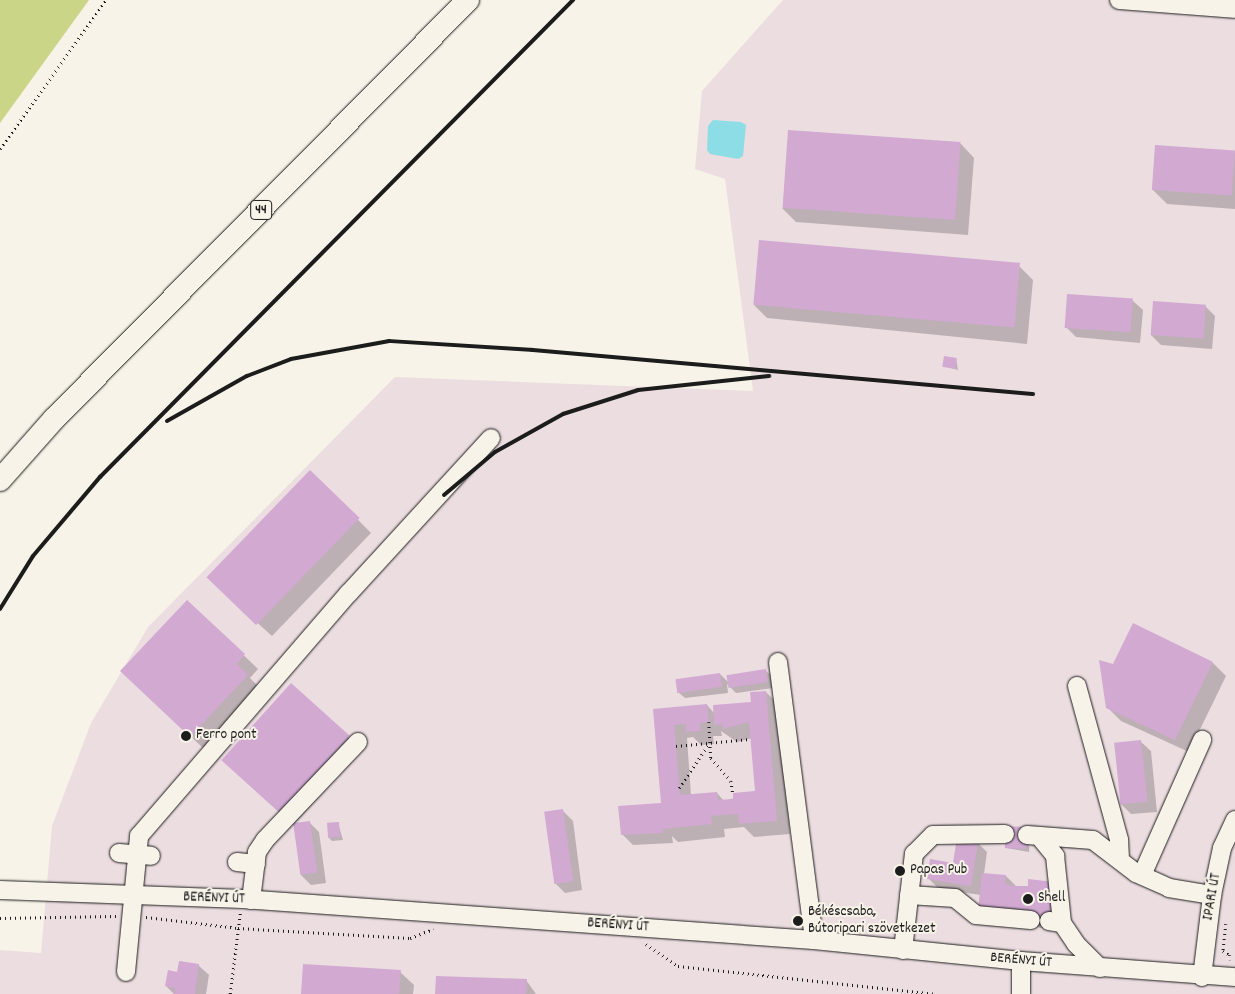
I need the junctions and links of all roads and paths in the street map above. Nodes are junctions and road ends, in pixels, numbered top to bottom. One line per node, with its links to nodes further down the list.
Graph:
1 (106, 0): 5 (path)
2 (468, 0): 7 (main road, 44)
3 (1119, 0): 4 (street)
4 (1235, 10)
5 (0, 149)
6 (492, 438): 21 (street)
7 (0, 480)
8 (778, 662): 37 (street)
9 (1077, 686): 22 (street)
10 (709, 722): 14 (path)
11 (750, 739): 14 (path)
12 (1202, 740): 25 (street)
13 (358, 742): 24 (street)
14 (709, 744): 15 (path); 16 (path); 17 (path)
15 (676, 746)
16 (679, 788)
17 (732, 793)
18 (1235, 820): 28 (street, IPARI ÚT)
19 (1005, 834): 27 (street)
20 (119, 853): 21 (street)
21 (144, 855): 29 (street)
22 (1120, 858): 25 (street); 41 (street)
23 (237, 862): 24 (street)
24 (256, 864): 30 (street)
25 (1142, 875): 28 (street)
26 (0, 890): 29 (street, BERÉNYI ÚT)
27 (909, 895): 34 (street); 39 (street)
28 (1212, 895): 43 (street, IPARI ÚT)
29 (132, 896): 30 (street, BERÉNYI ÚT); 32 (street)
30 (247, 900): 36 (path); 37 (street, BERÉNYI ÚT)
31 (1226, 914): 44 (path)
32 (131, 916): 33 (path); 36 (path); 42 (street)
33 (0, 918)
34 (1031, 920)
35 (441, 925): 36 (path)
36 (238, 928): 45 (path)
37 (814, 940): 39 (street, BERÉNYI ÚT)
38 (644, 942): 46 (path)
39 (903, 950): 40 (street, BERÉNYI ÚT)
40 (1020, 961): 41 (street, BERÉNYI ÚT); 47 (street)
41 (1100, 968): 43 (street, BERÉNYI ÚT)
42 (126, 972)
43 (1202, 977): 44 (street, BERÉNYI ÚT)
44 (1231, 977)
45 (230, 994)
46 (936, 994)
47 (1020, 994)

